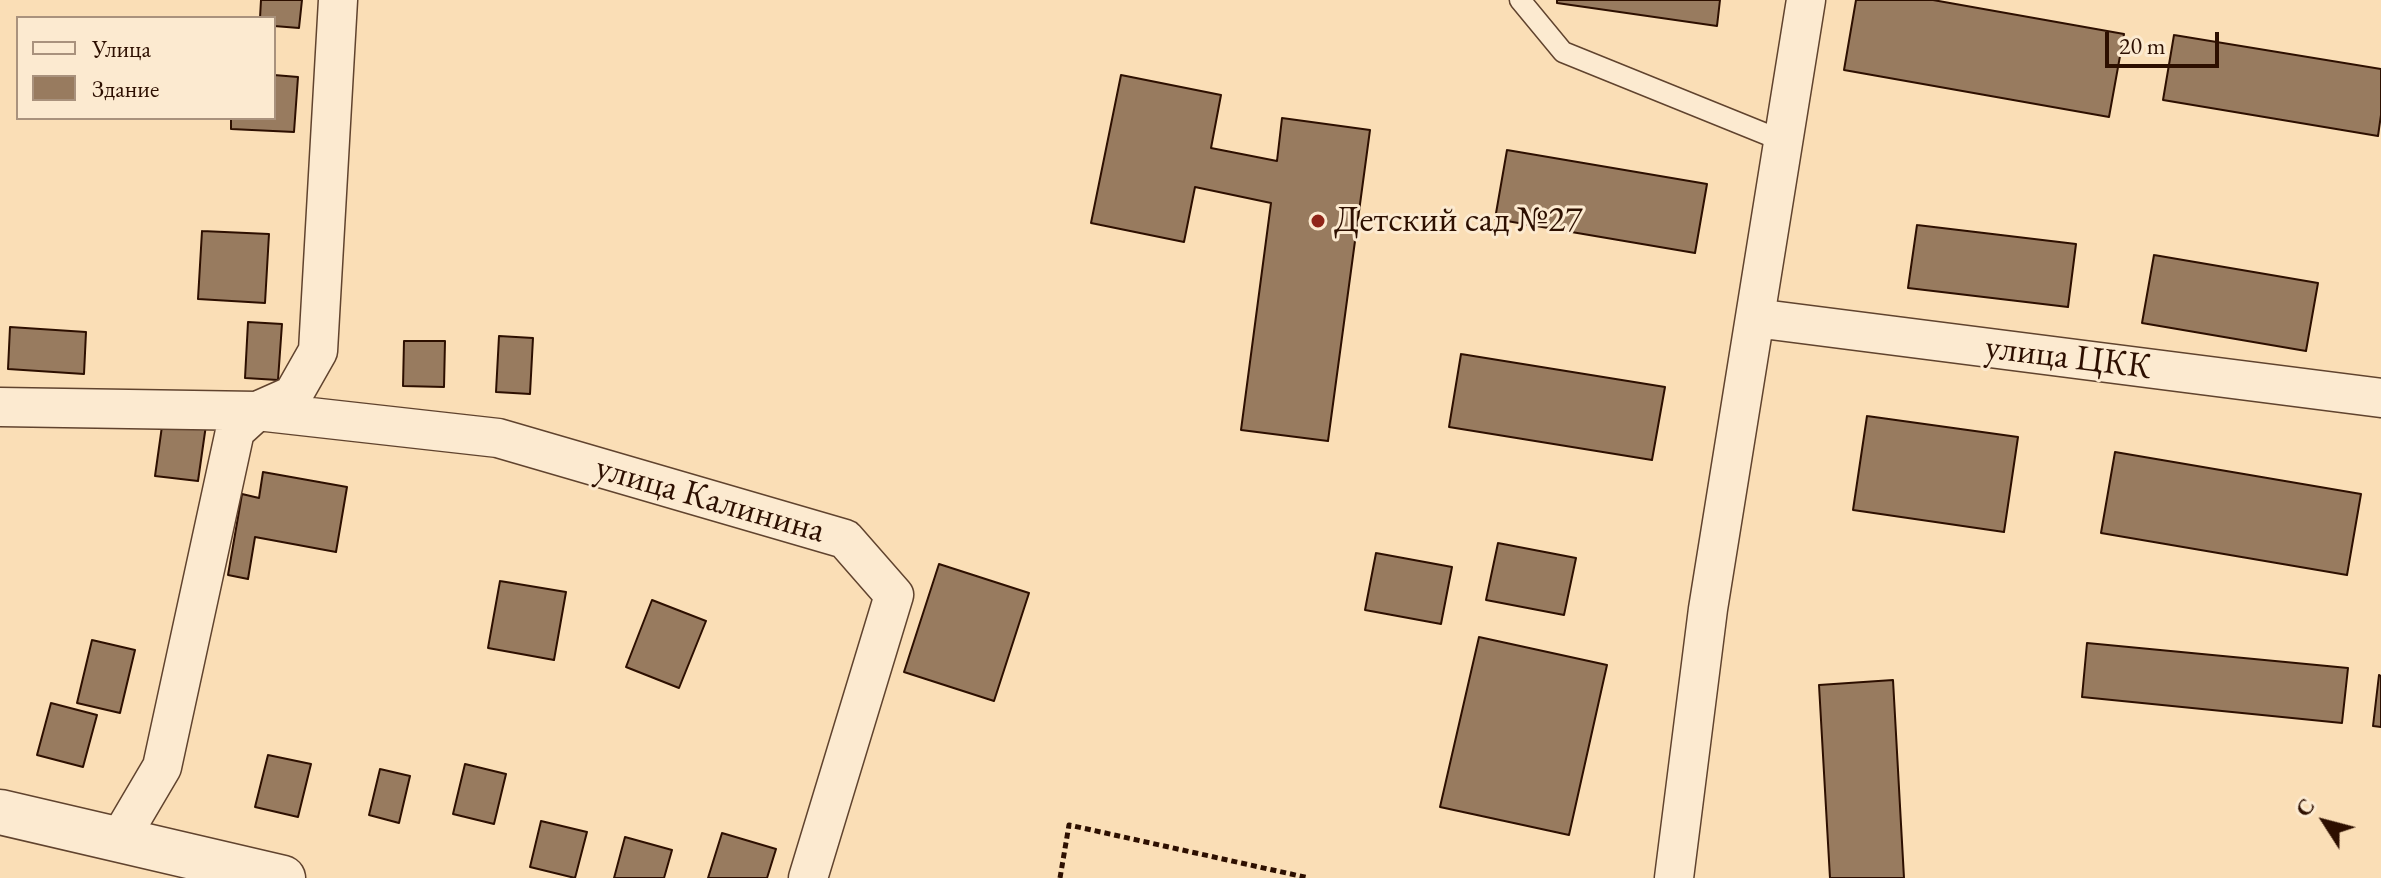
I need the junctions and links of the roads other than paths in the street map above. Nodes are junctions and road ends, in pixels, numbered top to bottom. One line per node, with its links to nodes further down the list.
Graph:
1 (338, 0): 8 (street, улица Калинина)
2 (1520, 0): 4 (lane)
3 (1806, 0): 4 (street)
4 (1783, 141): 5 (street)
5 (1755, 318): 6 (street, улица ЦКК); 13 (street)
6 (2381, 398)
7 (0, 407): 8 (street, улица Калинина)
8 (257, 411): 10 (street, улица Калинина); 12 (street, улица Калинина)
9 (0, 812): 10 (street)
10 (119, 840): 11 (street)
11 (283, 878)
12 (808, 878)
13 (1674, 878)

